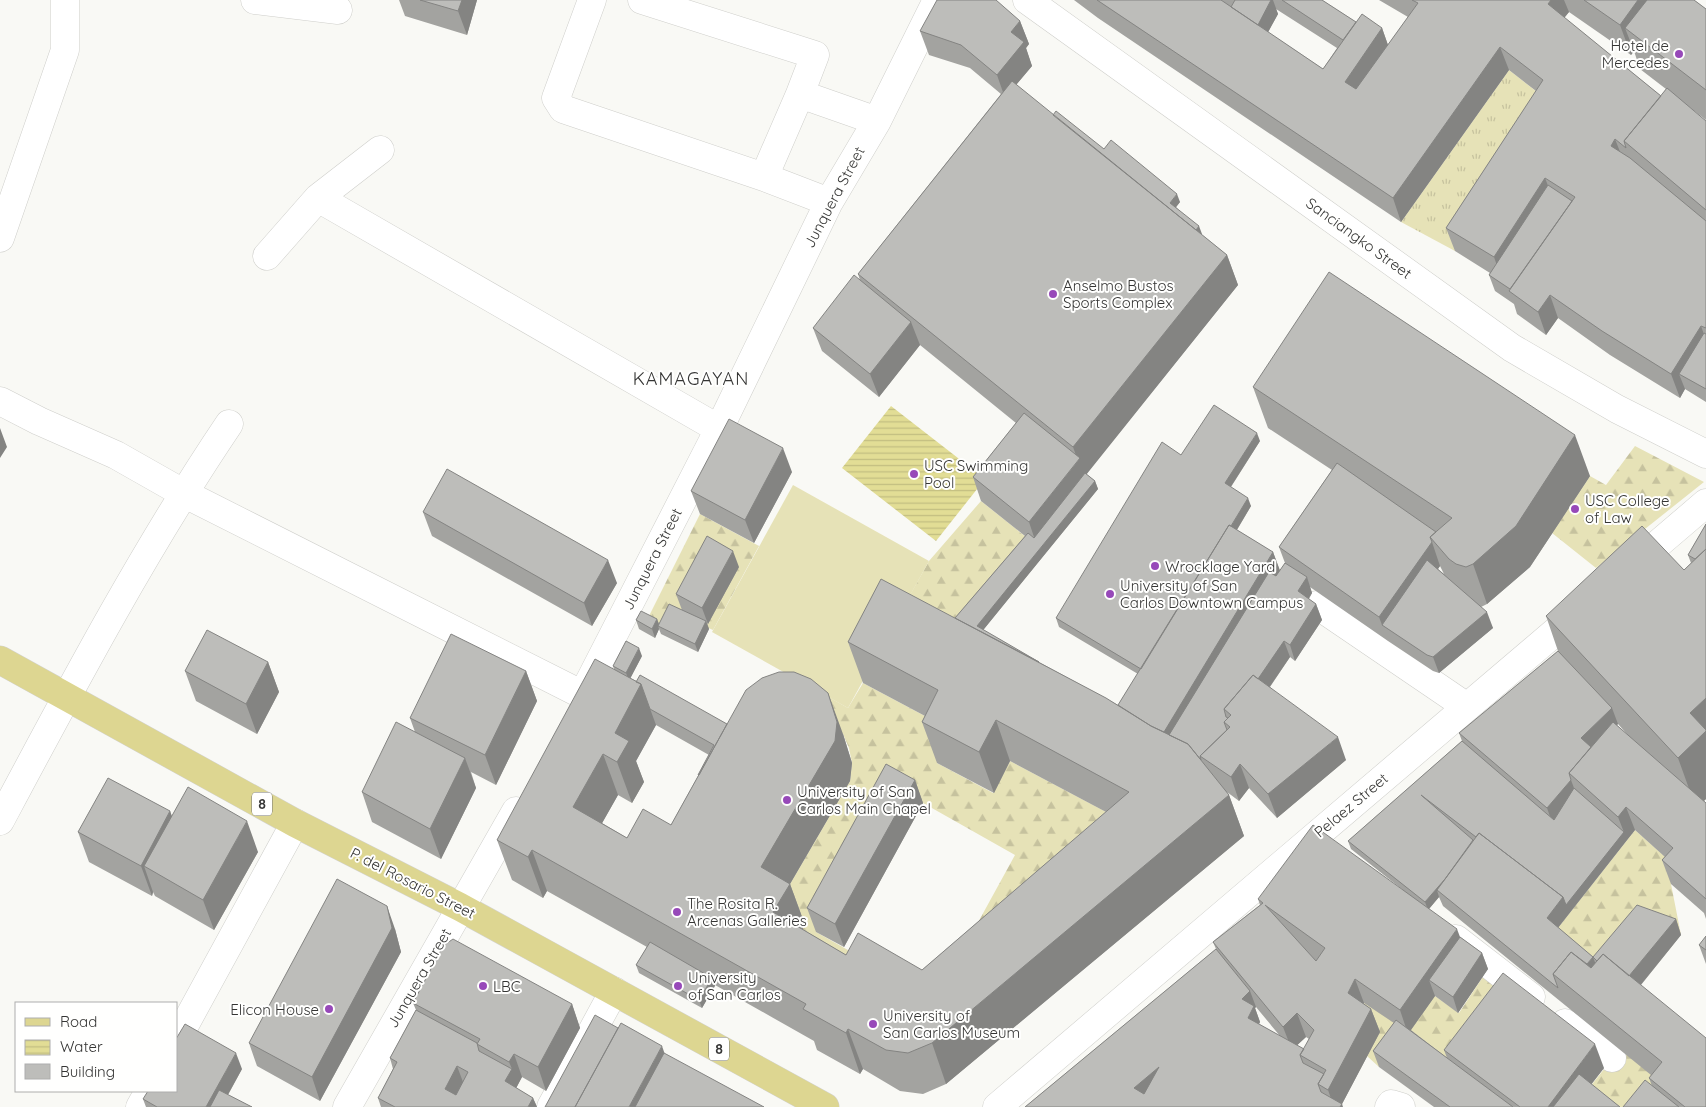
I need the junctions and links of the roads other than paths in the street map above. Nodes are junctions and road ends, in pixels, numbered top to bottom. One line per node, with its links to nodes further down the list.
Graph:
1 (65, 0): 14 (street)
2 (255, 0): 7 (street)
3 (592, 0): 11 (street)
4 (642, 0): 8 (street)
5 (937, 0): 9 (street, Junquera Street)
6 (1027, 0): 19 (street, Sanciangko Street)
7 (338, 10)
8 (800, 94): 9 (street); 11 (street)
9 (876, 121): 13 (street, Junquera Street)
10 (380, 150): 12 (street)
11 (764, 177): 13 (street)
12 (318, 198): 15 (street); 18 (street)
13 (829, 202): 18 (street, Junquera Street)
14 (0, 238)
15 (267, 256)
16 (0, 401): 20 (street)
17 (229, 424): 20 (street)
18 (719, 429): 24 (street, Junquera Street)
19 (1706, 454)
20 (183, 493): 24 (street); 25 (street)
21 (1706, 503): 26 (street, Pelaez Street)
22 (1317, 605): 26 (street)
23 (0, 660): 25 (main road, P. del Rosario Street / 8)
24 (583, 695): 27 (street, Junquera Street)
25 (67, 696): 29 (street); 30 (main road, P. del Rosario Street / 8)
26 (1466, 708): 31 (street, Pelaez Street)
27 (568, 720)
28 (529, 788): 33 (street, Junquera Street)
29 (0, 821)
30 (295, 823): 33 (main road, P. del Rosario Street / 8); 36 (street)
31 (1318, 834): 32 (street); 43 (street, Pelaez Street)
32 (1342, 852)
33 (460, 907): 35 (main road, P. del Rosario Street / 8); 40 (street, Junquera Street)
34 (1437, 925): 37 (street)
35 (614, 991): 41 (street); 42 (main road, P. del Rosario Street / 8)
36 (178, 1037)
37 (1612, 1058)
38 (148, 1092): 39 (street)
39 (140, 1107)
40 (347, 1107)
41 (551, 1107)
42 (825, 1107)
43 (996, 1107)
44 (1389, 1107): 45 (street)
45 (1401, 1107)

